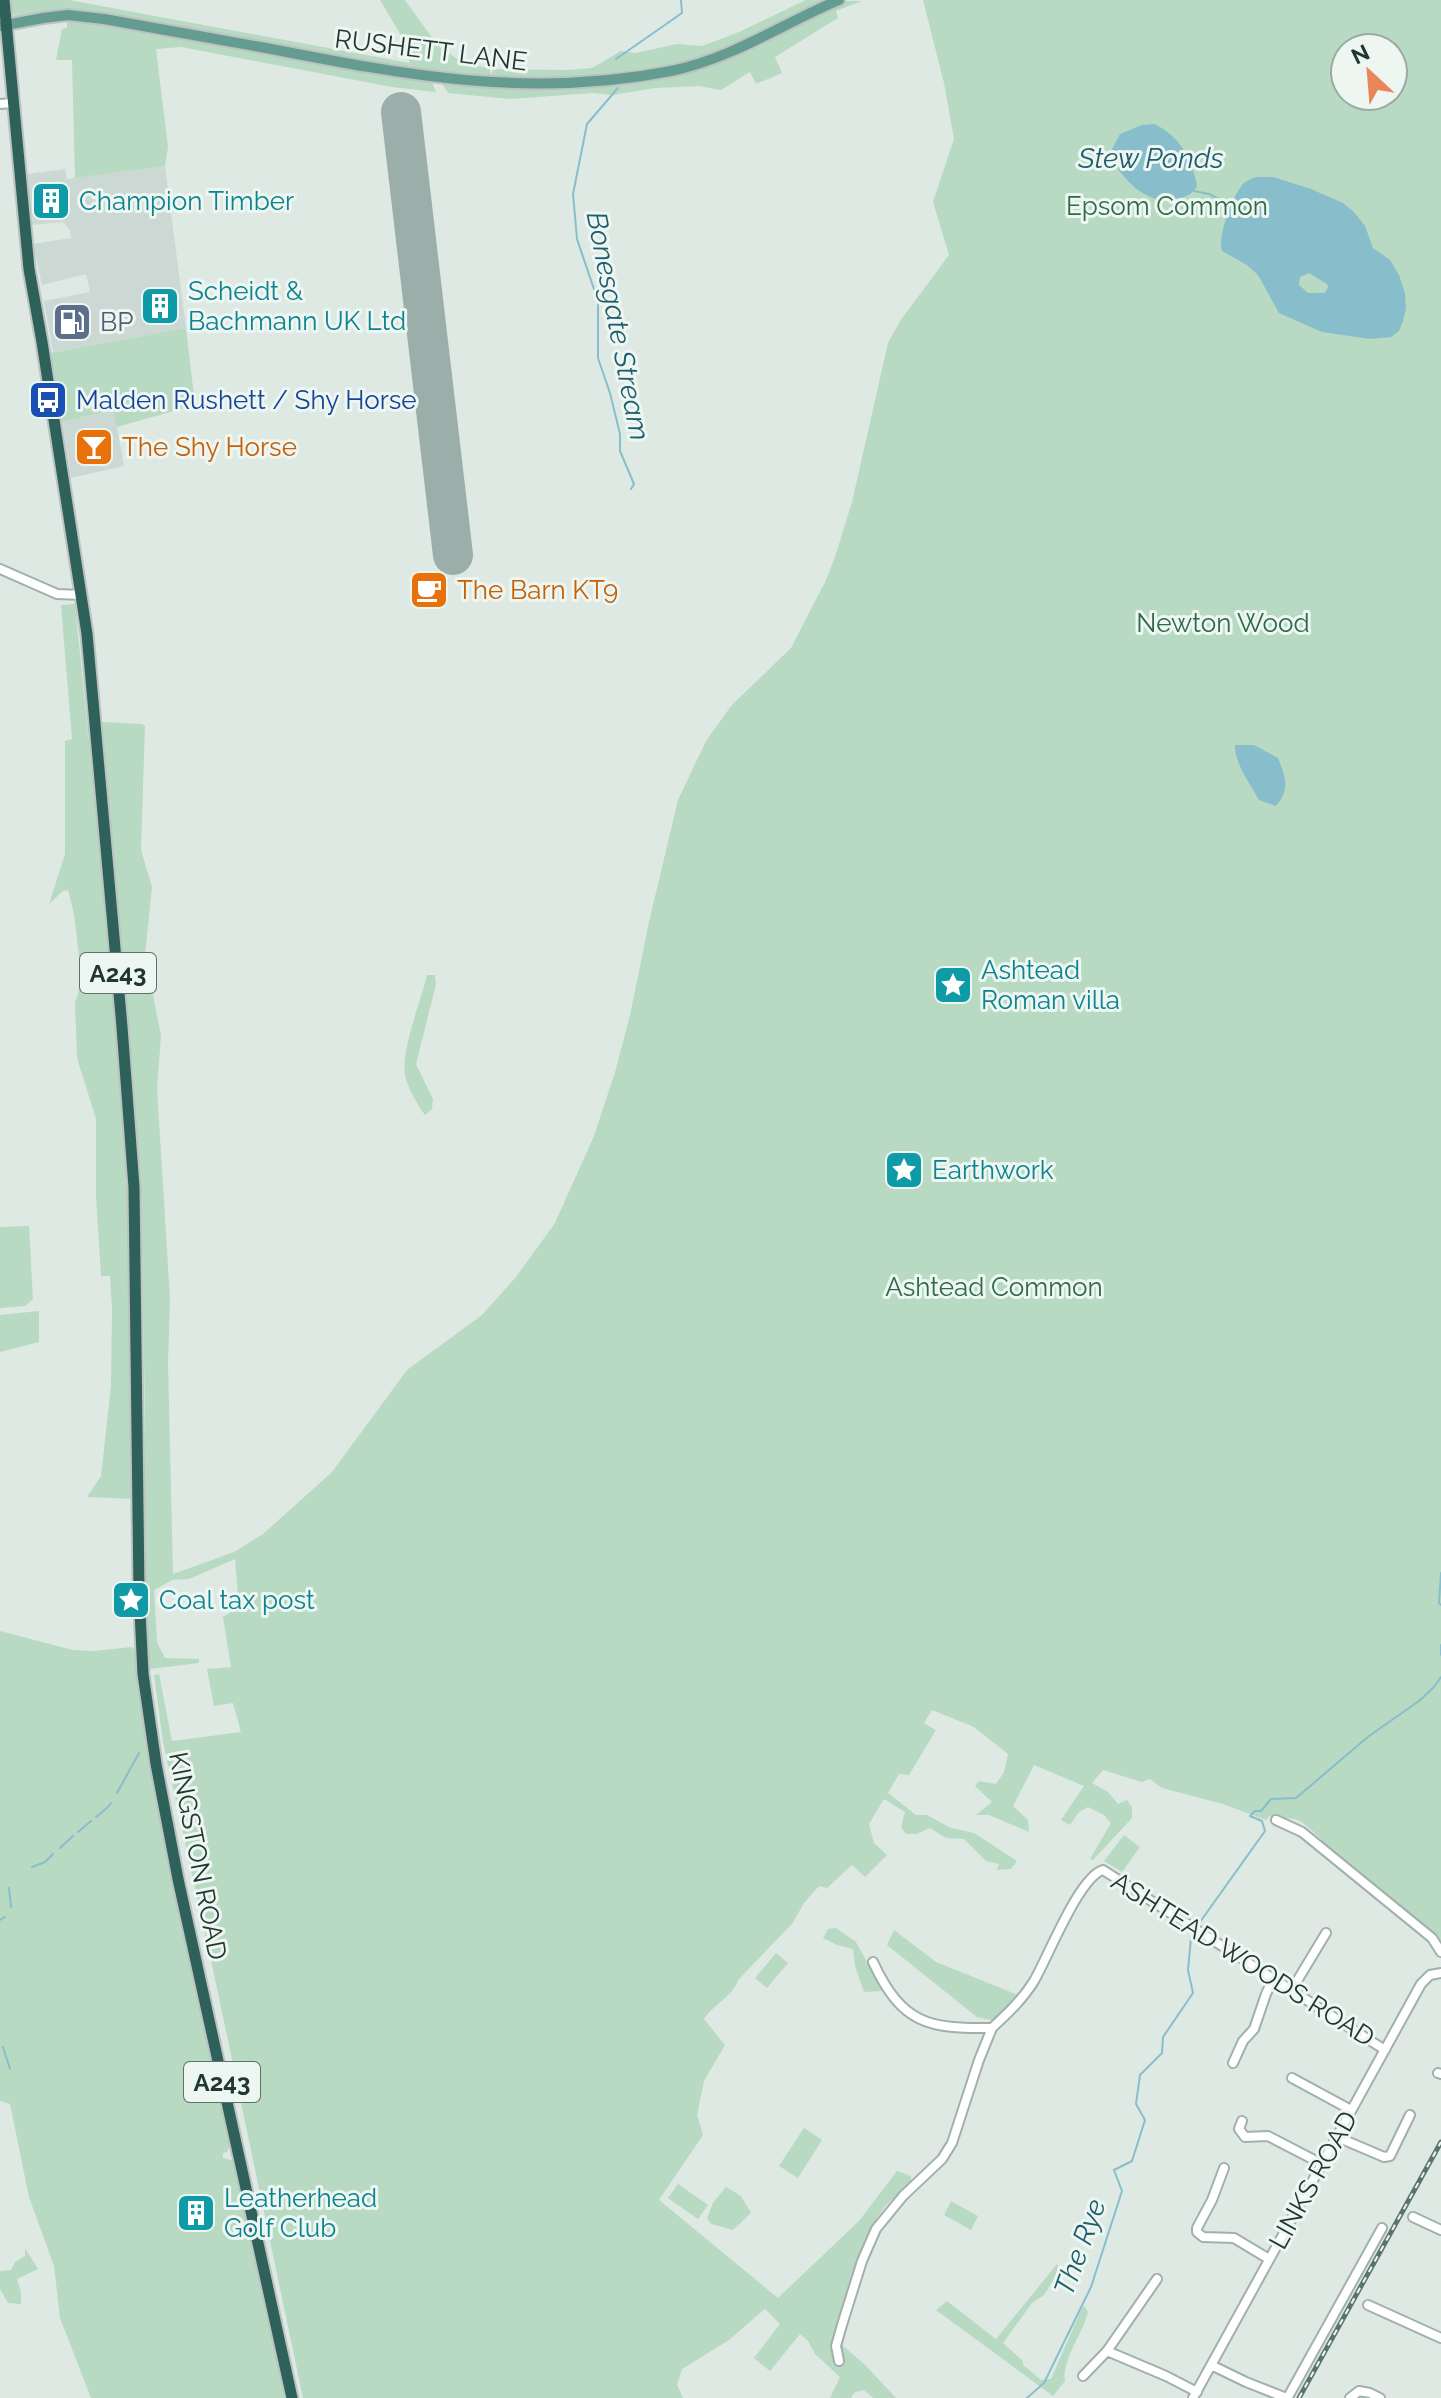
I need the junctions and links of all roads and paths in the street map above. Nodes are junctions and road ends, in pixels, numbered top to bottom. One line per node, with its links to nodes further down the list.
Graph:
1 (4, 0): 3 (highway, A243)
2 (839, 0): 3 (main road, RUSHETT LANE)
3 (4, 25): 4 (highway, A243)
4 (6, 103): 6 (highway, A243)
5 (0, 569): 6 (street)
6 (82, 595): 36 (highway, KINGSTON ROAD / A243)
7 (1276, 1820): 9 (street)
8 (1326, 1933): 13 (street)
9 (1441, 1952)
10 (873, 1962): 14 (street)
11 (1441, 1973): 15 (street, LINKS ROAD)
12 (1273, 1979): 13 (street, ASHTEAD WOODS ROAD); 14 (street, ASHTEAD WOODS ROAD); 16 (street)
13 (1291, 1991): 15 (street, ASHTEAD WOODS ROAD)
14 (992, 2028): 32 (street, ASHTEAD WOODS ROAD)
15 (1385, 2050): 18 (street, LINKS ROAD)
16 (1233, 2063)
17 (1292, 2078): 18 (street)
18 (1351, 2110): 21 (street, LINKS ROAD)
19 (1410, 2115): 21 (street)
20 (1242, 2121): 22 (street)
21 (1337, 2137): 22 (street, LINKS ROAD)
22 (1322, 2164): 27 (street, LINKS ROAD)
23 (1224, 2168): 27 (street)
24 (1413, 2217): 26 (street)
25 (1382, 2228): 33 (street)
26 (1441, 2230)
27 (1269, 2259): 33 (street, LINKS ROAD)
28 (1157, 2279): 31 (street)
29 (1368, 2305): 30 (street)
30 (1441, 2338)
31 (1107, 2351): 34 (street); 35 (street)
32 (839, 2361)
33 (1211, 2365): 35 (street, LINKS ROAD)
34 (1083, 2376)
35 (1195, 2395)
36 (292, 2398)
37 (1350, 2398): 38 (street)
38 (1380, 2398)

